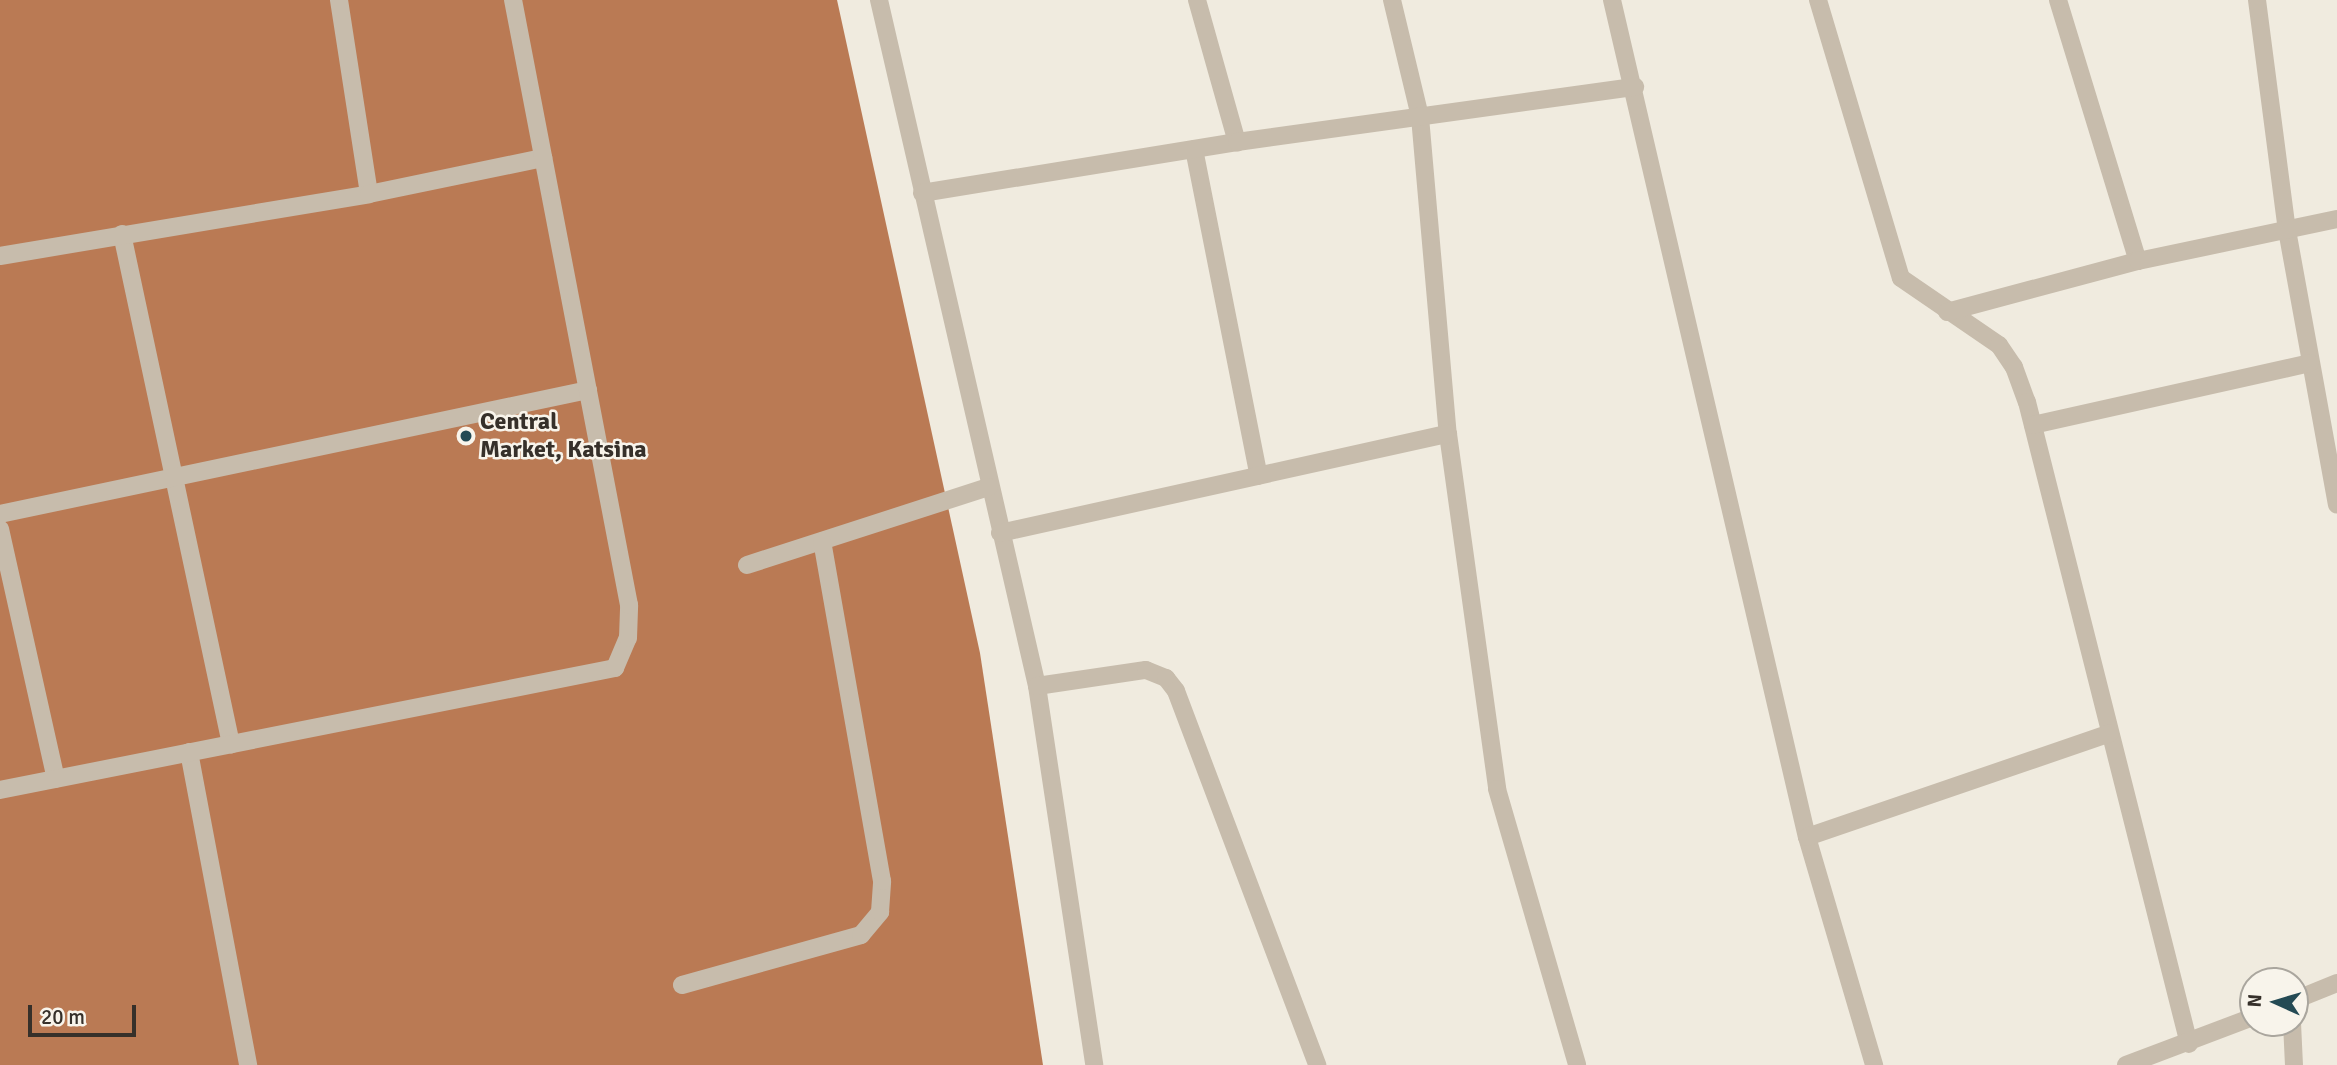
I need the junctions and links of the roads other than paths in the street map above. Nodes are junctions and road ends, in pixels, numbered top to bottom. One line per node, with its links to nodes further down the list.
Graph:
1 (339, 0): 16 (street)
2 (513, 0): 14 (street)
3 (879, 0): 15 (street)
4 (1197, 0): 12 (street)
5 (1392, 0): 11 (street)
6 (1612, 0): 10 (street)
7 (1818, 0): 22 (street)
8 (2059, 0): 21 (street)
9 (2257, 0): 18 (street)
10 (1635, 87): 11 (street); 42 (street)
11 (1420, 117): 12 (street); 26 (street)
12 (1237, 142): 13 (street)
13 (1194, 149): 15 (street); 27 (street)
14 (543, 158): 16 (street); 24 (street)
15 (922, 193): 29 (street)
16 (369, 194): 19 (street)
17 (2337, 219): 18 (street)
18 (2287, 230): 21 (street); 23 (street)
19 (122, 234): 20 (street); 28 (street)
20 (0, 256)
21 (2138, 261): 22 (street)
22 (1947, 312): 25 (street)
23 (2310, 363): 25 (street); 30 (street)
24 (588, 390): 28 (street); 38 (street)
25 (2033, 425): 37 (street)
26 (1448, 433): 27 (street); 52 (street)
27 (1259, 476): 33 (street)
28 (174, 479): 31 (street); 38 (street)
29 (989, 487): 33 (street); 34 (street)
30 (2337, 504)
31 (0, 514)
32 (0, 529): 40 (street)
33 (1000, 533): 36 (street)
34 (822, 541): 35 (street); 44 (street)
35 (747, 565)
36 (1037, 686): 50 (street); 51 (street)
37 (2110, 733): 42 (street); 48 (street)
38 (231, 744): 39 (street)
39 (189, 752): 40 (street); 49 (street)
40 (56, 779): 41 (street)
41 (0, 790)
42 (1807, 837): 53 (street)
43 (2337, 983): 45 (street)
44 (682, 985)
45 (2309, 994)
46 (2239, 1023): 48 (street)
47 (2293, 1037): 55 (street)
48 (2189, 1044): 54 (street)
49 (248, 1065)
50 (1094, 1065)
51 (1317, 1065)
52 (1577, 1065)
53 (1874, 1065)
54 (2126, 1065)
55 (2294, 1065)

